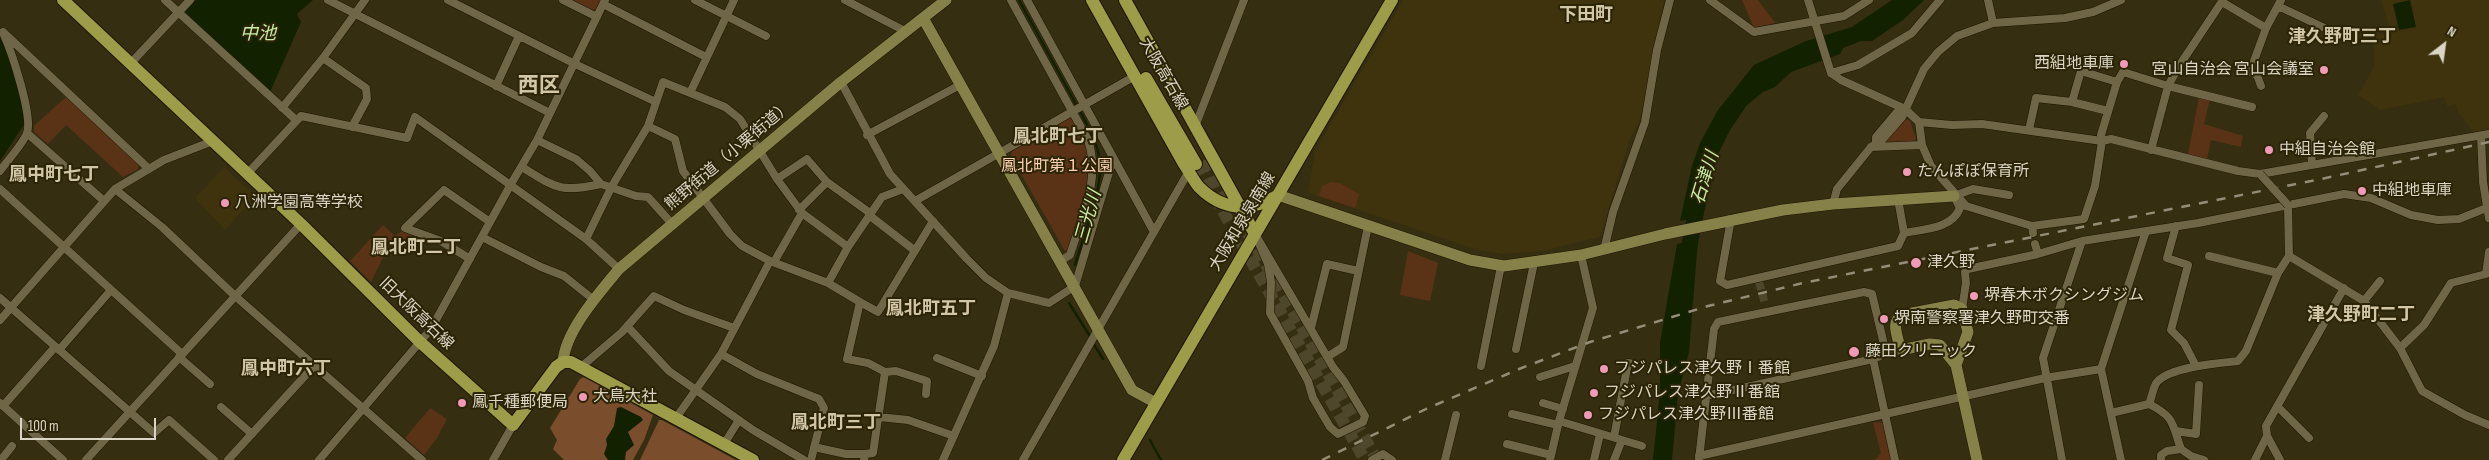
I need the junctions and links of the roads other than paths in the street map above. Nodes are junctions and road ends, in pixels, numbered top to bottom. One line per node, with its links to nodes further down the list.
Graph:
1 (63, 0): 46 (main road, 旧大阪高石線)
2 (165, 0): 30 (street)
3 (190, 0): 30 (street)
4 (328, 0): 31 (street)
5 (366, 0): 31 (street)
6 (448, 0): 41 (street)
7 (563, 0): 32 (street)
8 (694, 0): 33 (street)
9 (734, 0): 33 (street)
10 (845, 0): 39 (street)
11 (946, 0): 34 (street, 熊野街道（小栗街道）)
12 (1011, 0): 60 (street)
13 (1028, 0): 60 (street)
14 (1092, 0): 48 (main road)
15 (1102, 0): 84 (main road, 大阪高石線)
16 (1117, 0): 84 (main road, 大阪高石線)
17 (1125, 0): 67 (main road)
18 (1244, 0): 67 (street)
19 (1392, 0): 98 (main road, 大阪和泉泉南線)
20 (1670, 0): 130 (street)
21 (1710, 0): 35 (street)
22 (1808, 0): 35 (street)
23 (1869, 0): 35 (street)
24 (1940, 0): 47 (street)
25 (1988, 0): 36 (street)
26 (2121, 0): 36 (street)
27 (2223, 1): 37 (street); 53 (street)
28 (604, 2): 32 (street); 43 (street)
29 (2279, 3): 37 (street); 40 (street)
30 (178, 13): 46 (street); 59 (street)
31 (355, 15): 44 (street); 52 (street)
32 (597, 16): 45 (street)
33 (726, 16): 42 (street); 43 (street)
34 (923, 18): 39 (street, 熊野街道（小栗街道）); 51 (street)
35 (1815, 23): 47 (street)
36 (1993, 23): 62 (street)
37 (2266, 28): 54 (street)
38 (2, 30): 71 (street); 86 (street)
39 (905, 30): 49 (street, 熊野街道（小栗街道）)
40 (2333, 32)
41 (519, 36): 45 (street); 52 (street)
42 (766, 36)
43 (706, 57): 55 (street)
44 (323, 58): 59 (street); 69 (street)
45 (573, 63): 56 (street); 63 (street)
46 (130, 64): 76 (main road, 旧大阪高石線)
47 (1829, 70): 62 (street)
48 (1135, 76): 60 (street); 84 (main road)
49 (841, 82): 72 (street); 80 (street, 熊野街道（小栗街道）)
50 (2117, 82): 53 (street); 57 (street); 61 (street)
51 (960, 85): 72 (street); 81 (street)
52 (496, 86): 63 (street)
53 (2168, 86): 58 (street); 79 (street)
54 (2261, 86)
55 (690, 93): 56 (street); 80 (street)
56 (656, 102): 68 (street)
57 (2072, 102): 61 (street); 70 (street)
58 (2252, 107)
59 (282, 108): 65 (street)
60 (1078, 108): 81 (street); 82 (street); 138 (street)
61 (2108, 111): 75 (street)
62 (1903, 113): 66 (street); 77 (street)
63 (550, 114): 74 (street)
64 (2324, 116): 83 (street)
65 (296, 120): 69 (street); 88 (street)
66 (1919, 122): 70 (street); 78 (street)
67 (1196, 124): 107 (main road)
68 (648, 126): 94 (street); 102 (street)
69 (352, 127): 92 (street)
70 (2029, 130): 75 (street)
71 (27, 133): 87 (street); 103 (street)
72 (867, 134): 97 (street)
73 (2485, 135): 83 (street); 108 (street)
74 (537, 140): 85 (street); 93 (street)
75 (2102, 141): 79 (street); 100 (street)
76 (213, 142): 86 (street); 88 (main road, 旧大阪高石線)
77 (1876, 144): 78 (street); 105 (street)
78 (1922, 145): 100 (street)
79 (2151, 150): 89 (street)
80 (760, 152): 90 (street); 102 (street, 熊野街道（小栗街道）)
81 (999, 154): 104 (street); 138 (street)
82 (1113, 159): 120 (street); 146 (street)
83 (2312, 164): 89 (street)
84 (1197, 165): 107 (main road); 120 (street)
85 (522, 167): 92 (street); 93 (street)
86 (149, 169): 96 (street)
87 (0, 171)
88 (247, 174): 115 (main road, 旧大阪高石線)
89 (2260, 174): 106 (street, bridge)
90 (777, 179): 91 (street); 109 (street)
91 (828, 182): 109 (street); 110 (street)
92 (511, 184): 114 (street); 124 (street)
93 (601, 184): 94 (street)
94 (612, 186): 116 (street); 124 (street)
95 (0, 189): 128 (street)
96 (115, 189): 103 (street); 150 (street)
97 (903, 189): 104 (street); 110 (street)
98 (1278, 195): 107 (main road); 117 (street); 122 (main road, 大阪和泉泉南線)
99 (2009, 195): 100 (street)
100 (1954, 196): 101 (street); 121 (street)
101 (1898, 199): 105 (street); 121 (street)
102 (703, 200): 116 (street, 熊野街道（小栗街道）); 137 (street)
103 (104, 201): 128 (street)
104 (914, 201): 113 (street)
105 (1833, 204): 112 (street)
106 (2288, 205): 108 (street); 118 (street); 135 (street)
107 (1240, 206): 122 (main road)
108 (2488, 207): 111 (street)
109 (800, 212): 127 (street); 137 (street)
110 (869, 214): 127 (street); 129 (street)
111 (2489, 218)
112 (1731, 219): 121 (street); 130 (street)
113 (933, 221): 129 (street); 149 (street)
114 (490, 222): 123 (street); 136 (street)
115 (301, 224): 150 (street); 162 (main road, 旧大阪高石線)
116 (673, 225): 141 (street, 熊野街道（小栗街道）)
117 (1368, 226): 140 (street); 142 (street)
118 (2176, 226): 119 (street); 180 (street)
119 (2146, 231): 125 (street); 181 (street)
120 (1154, 232): 161 (street)
121 (1904, 233)
122 (1256, 234): 160 (street); 170 (street); 192 (main road, 大阪和泉泉南線)
123 (482, 237): 136 (street); 152 (street)
124 (586, 239): 141 (street)
125 (2082, 242): 132 (street); 185 (street)
126 (2035, 244): 132 (street)
127 (848, 246): 145 (street)
128 (64, 247): 148 (street); 155 (street)
129 (914, 250): 154 (street)
130 (1604, 250): 133 (street)
131 (2489, 252): 164 (street)
132 (2038, 254): 156 (street)
133 (1581, 255): 139 (street); 179 (street)
134 (2209, 256): 143 (street)
135 (2289, 256): 143 (street); 147 (street)
136 (470, 259): 162 (street)
137 (772, 261): 145 (street); 159 (street)
138 (1060, 261): 146 (street)
139 (1534, 263): 140 (street); 165 (street)
140 (1501, 266): 178 (street)
141 (619, 269): 152 (street, 熊野街道（小栗街道）)
142 (1358, 271): 160 (street); 170 (street)
143 (2278, 273): 180 (street)
144 (2380, 281): 153 (street)
145 (828, 283): 154 (street)
146 (1075, 286): 149 (street); 161 (street)
147 (2344, 288): 153 (street); 196 (street)
148 (111, 290): 163 (street); 169 (street)
149 (1008, 294): 183 (street)
150 (234, 295): 169 (street); 176 (street)
151 (0, 298): 155 (street)
152 (594, 300): 173 (street, 熊野街道（小栗街道）)
153 (2364, 301): 164 (street)
154 (860, 302): 182 (street)
155 (11, 307): 157 (street); 163 (street)
156 (1962, 309): 166 (street); 175 (street)
157 (0, 320)
158 (627, 326): 159 (street); 177 (street); 188 (street)
159 (734, 328): 168 (street)
160 (1311, 328): 170 (street)
161 (1096, 331): 192 (street); 240 (street)
162 (420, 342): 198 (street); 210 (main road, 旧大阪高石線)
163 (57, 348): 194 (street); 200 (street)
164 (2400, 348): 209 (street)
165 (1516, 349)
166 (1905, 349): 167 (street); 175 (street)
167 (1886, 353): 172 (street); 190 (street)
168 (721, 354): 188 (street); 223 (street)
169 (180, 356): 186 (street); 200 (street)
170 (1327, 357)
171 (937, 358): 183 (street)
172 (1873, 359): 190 (street); 204 (street)
173 (563, 362): 177 (main road); 210 (main road)
174 (1633, 364): 216 (street)
175 (1956, 365): 191 (street)
176 (314, 366): 198 (street); 212 (street)
177 (581, 366): 205 (main road)
178 (1481, 366)
179 (1576, 366): 184 (street); 199 (street)
180 (2196, 366): 195 (street)
181 (2101, 369): 185 (street); 201 (street)
182 (886, 372): 189 (street); 206 (street)
183 (982, 376): 214 (street)
184 (1540, 377)
185 (2045, 378): 191 (street); 249 (street)
186 (210, 384)
187 (2199, 385): 211 (street)
188 (697, 390): 205 (street); 207 (street)
189 (926, 394)
190 (1706, 396): 227 (street)
191 (1964, 398): 204 (street); 248 (street)
192 (1156, 403): 241 (main road, 大阪和泉泉南線)
193 (1543, 403): 199 (street)
194 (1, 404): 229 (street)
195 (2149, 404): 201 (street); 211 (street)
196 (2277, 406): 215 (street); 217 (street)
197 (222, 408): 212 (street)
198 (363, 409): 233 (street); 234 (street)
199 (1563, 409): 208 (street)
200 (130, 412): 230 (street); 231 (street)
201 (2111, 413): 250 (street)
202 (1512, 414): 208 (street)
203 (1456, 415): 244 (street)
204 (1886, 416): 227 (street); 247 (street)
205 (676, 418): 219 (main road)
206 (878, 418): 214 (street); 225 (street)
207 (739, 420): 219 (street); 237 (street)
208 (1559, 423): 213 (street); 226 (street)
209 (2489, 423)
210 (513, 425): 235 (street)
211 (2176, 431): 224 (street)
212 (252, 434): 232 (street)
213 (1600, 434): 216 (street); 245 (street)
214 (954, 436): 239 (street)
215 (2267, 436): 253 (street); 254 (street)
216 (1614, 437): 218 (street)
217 (2309, 438)
218 (1622, 440): 222 (street); 246 (street)
219 (724, 444): 236 (main road)
220 (1507, 444): 226 (street)
221 (12, 446): 228 (street)
222 (1642, 446)
223 (814, 447): 225 (street); 238 (street)
224 (2181, 449): 251 (street); 252 (street)
225 (865, 457)
226 (1551, 458)
227 (1699, 458)
228 (1, 460)
229 (63, 460)
230 (86, 460)
231 (214, 460)
232 (228, 460)
233 (319, 460)
234 (422, 460)
235 (494, 460)
236 (753, 460)
237 (804, 460)
238 (811, 460)
239 (943, 460)
240 (1023, 460)
241 (1123, 460)
242 (1372, 460): 243 (street)
243 (1392, 460)
244 (1445, 460)
245 (1594, 460)
246 (1614, 460)
247 (1895, 460)
248 (1977, 460)
249 (2062, 460)
250 (2121, 460)
251 (2161, 460)
252 (2204, 460)
253 (2255, 460)
254 (2280, 460)

